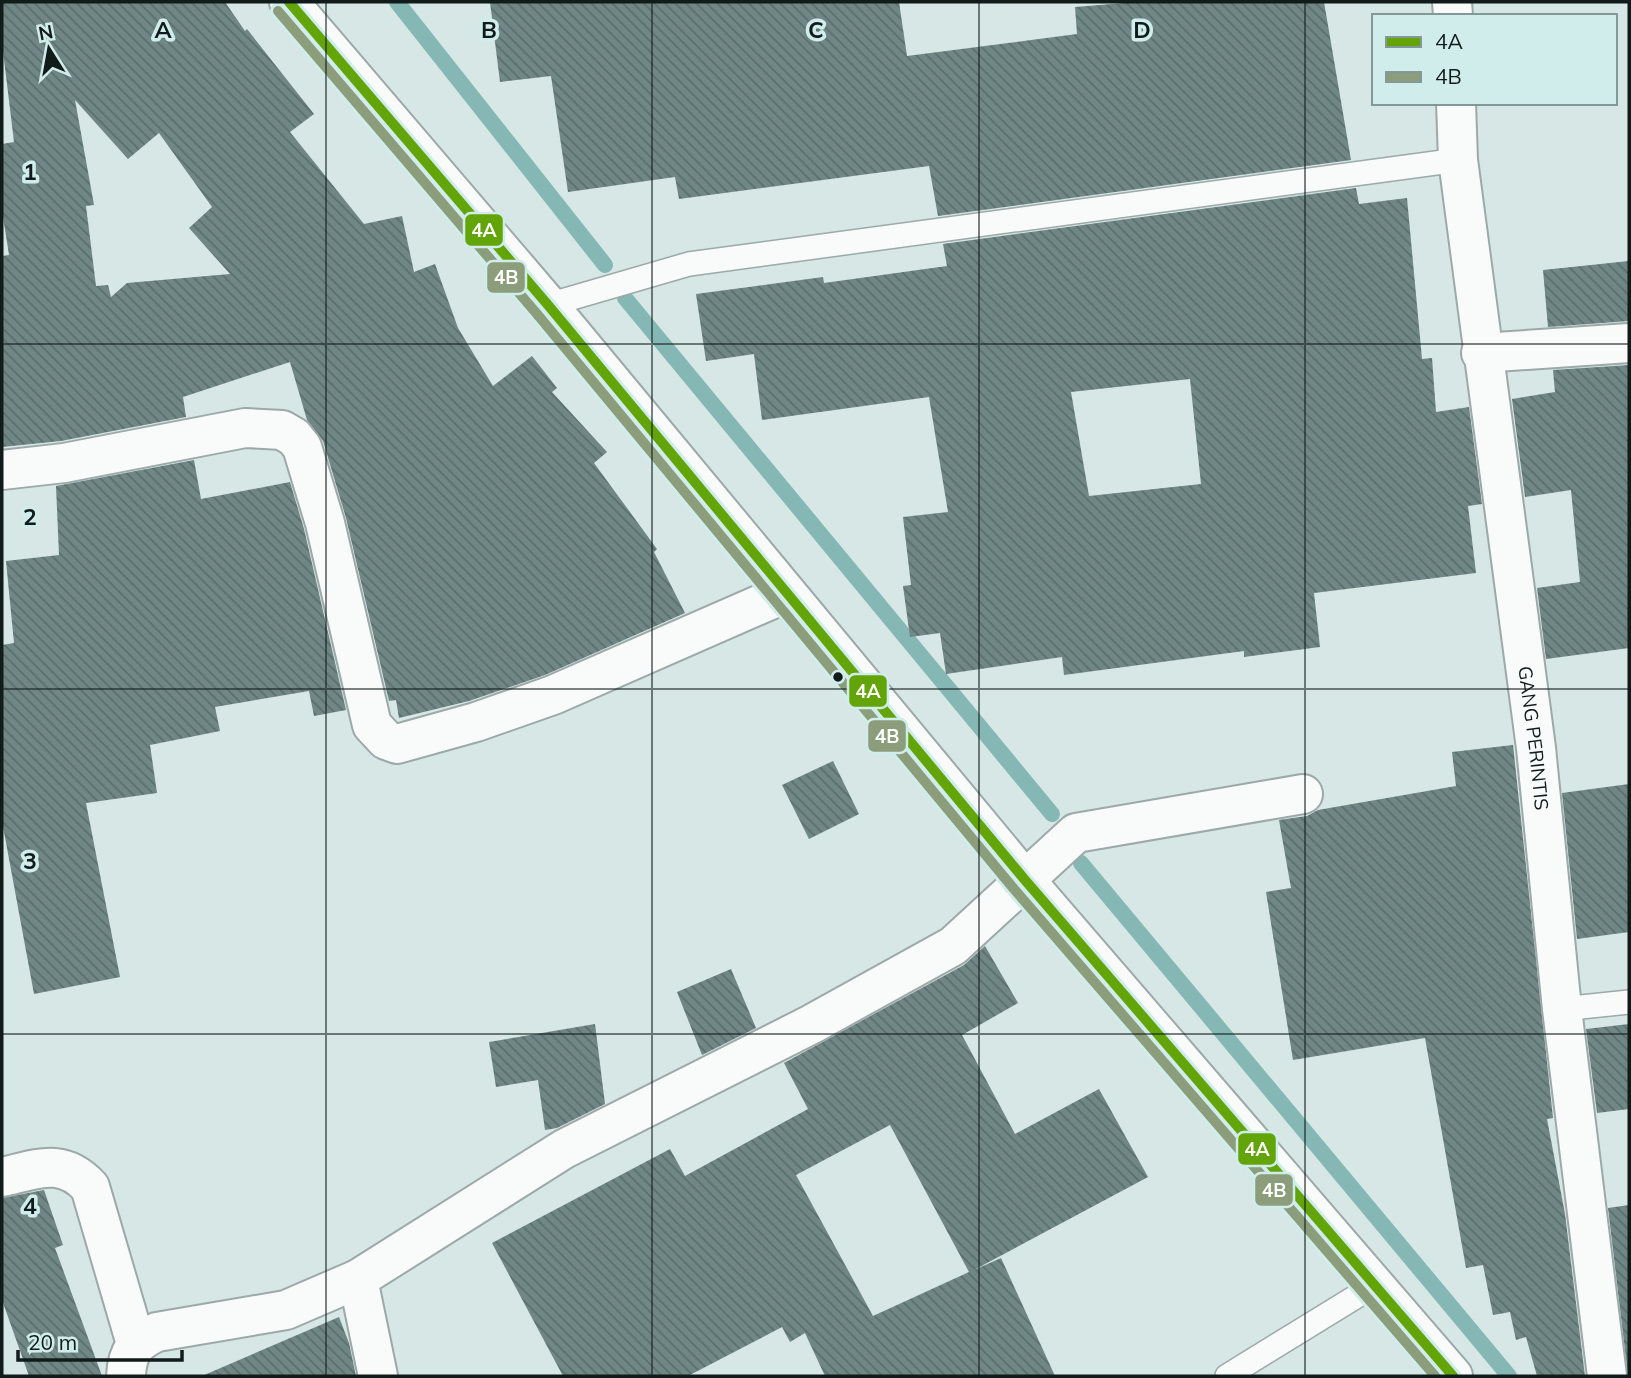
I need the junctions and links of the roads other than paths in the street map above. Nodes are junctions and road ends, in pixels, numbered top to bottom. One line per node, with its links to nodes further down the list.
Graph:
1 (289, 2): 4 (street)
2 (1456, 105): 3 (street, GANG PERINTIS)
3 (1458, 160): 4 (lane); 6 (street, GANG PERINTIS)
4 (548, 304): 8 (street)
5 (1629, 343): 6 (street)
6 (1481, 353): 12 (street, GANG PERINTIS)
7 (2, 470): 8 (street)
8 (786, 593): 10 (street)
9 (1303, 793): 10 (street)
10 (1024, 880): 14 (street); 15 (street)
11 (1629, 1002): 12 (lane)
12 (1562, 1009): 20 (street, GANG PERINTIS)
13 (31, 1171): 16 (street)
14 (358, 1279): 16 (street); 17 (street)
15 (1375, 1285): 18 (lane); 19 (street)
16 (131, 1360)
17 (378, 1376)
18 (1227, 1376)
19 (1452, 1376)
20 (1607, 1376)

